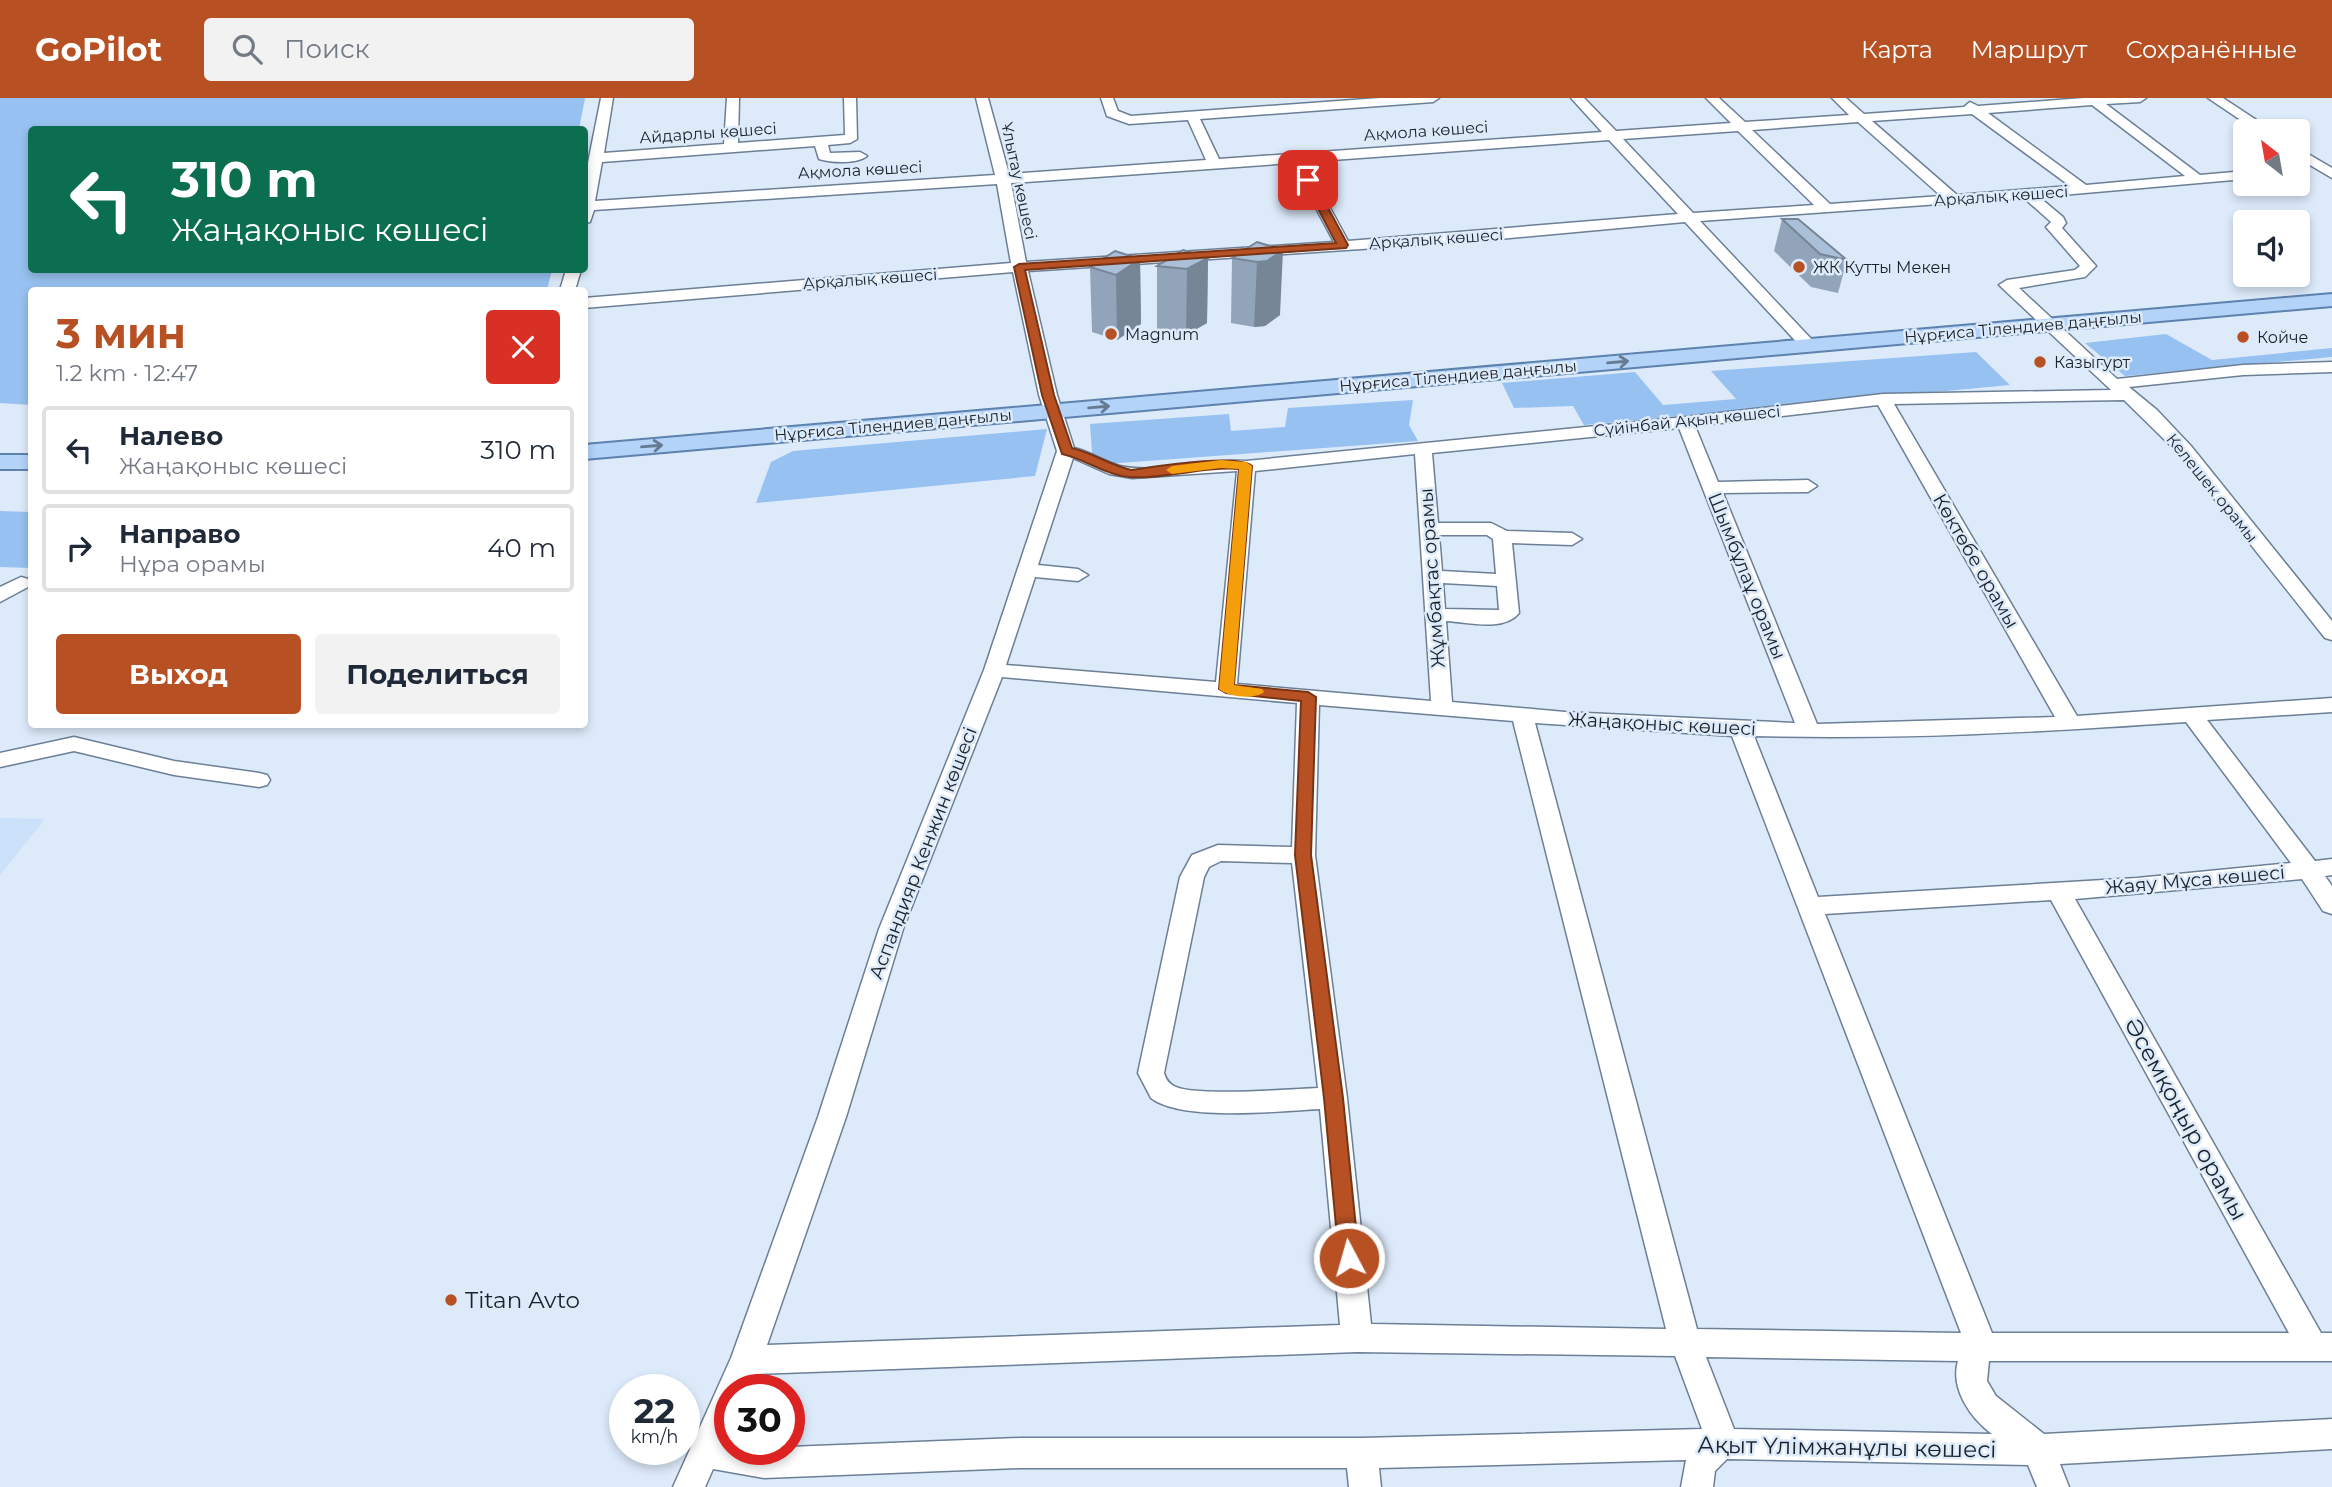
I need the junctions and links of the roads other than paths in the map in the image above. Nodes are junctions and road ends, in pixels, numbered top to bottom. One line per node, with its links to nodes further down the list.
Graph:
1 (607, 98): 23 (street)
2 (733, 98): 21 (street)
3 (850, 98): 20 (street, Айдарлы көшесі)
4 (982, 98): 31 (street, Ұлытау көшесі)
5 (1107, 98): 15 (street)
6 (1433, 98): 15 (street)
7 (1577, 98): 19 (street)
8 (1712, 98): 18 (street)
9 (1838, 98): 16 (street)
10 (1959, 98): 14 (street)
11 (2140, 98): 13 (street, Ақмола көшесі)
12 (2214, 98): 17 (street)
13 (2093, 100): 14 (street, Ақмола көшесі); 30 (street)
14 (1974, 110): 16 (street, Ақмола көшесі); 32 (street)
15 (1192, 115): 26 (street)
16 (1861, 118): 18 (street, Ақмола көшесі); 34 (street)
17 (2247, 119)
18 (1743, 126): 19 (street, Ақмола көшесі); 36 (street)
19 (1611, 135): 24 (street, Ақмола көшесі); 37 (street)
20 (821, 143): 21 (street, Айдарлы көшесі); 22 (street)
21 (731, 149): 23 (street, Айдарлы көшесі)
22 (860, 156)
23 (596, 158): 35 (street)
24 (1296, 158): 26 (street, Ақмола көшесі); 38 (street)
25 (2310, 159): 28 (street)
26 (1214, 163): 31 (street, Ақмола көшесі)
27 (2310, 171): 28 (street)
28 (2330, 171)
29 (2233, 175): 30 (street, Арқалық көшесі)
30 (2196, 178): 32 (street, Арқалық көшесі)
31 (1003, 179): 35 (street, Ақмола көшесі); 39 (street, Ұлытау көшесі)
32 (2083, 189): 33 (street, Арқалық көшесі)
33 (2026, 194): 34 (street, Арқалық көшесі); 43 (street, Келешек орамы)
34 (1953, 200): 36 (street, Арқалық көшесі)
35 (588, 206)
36 (1826, 208): 37 (street, Арқалық көшесі)
37 (1687, 218): 38 (street, Арқалық көшесі); 44 (street)
38 (1343, 245): 39 (street, Арқалық көшесі)
39 (1019, 267): 42 (street, Арқалық көшесі); 51 (street, Ұлытау көшесі)
40 (2332, 286): 43 (main road, Нұрғиса Тілендиев даңғылы)
41 (2332, 300): 43 (main road, Нұрғиса Тілендиев даңғылы)
42 (588, 303)
43 (2044, 318): 44 (main road, Нұрғиса Тілендиев даңғылы); 47 (street, Келешек орамы)
44 (1802, 338): 51 (main road, Нұрғиса Тілендиев даңғылы)
45 (2312, 366): 46 (street); 47 (street); 48 (street)
46 (2332, 367)
47 (2113, 384): 49 (street, Келешек орамы)
48 (2332, 385)
49 (2130, 395): 50 (street, Сүйінбай Ақын көшесі); 74 (street, Келешек орамы)
50 (1883, 399): 52 (street, Сүйінбай Ақын көшесі); 82 (street, Көктөбе орамы)
51 (1050, 403): 53 (main road, Нұрғиса Тілендиев даңғылы); 55 (street); 56 (main road, Нұрғиса Тілендиев даңғылы, one-way to 51)
52 (1685, 422): 54 (street, Сүйінбай Ақын көшесі); 63 (street, Шымбұлаұ орамы)
53 (588, 435)
54 (1423, 448): 59 (street, Сүйінбай Ақын көшесі); 64 (street, Жұмбақтас орамы)
55 (1066, 451): 59 (street); 67 (street, Аспандияр Кенжин көшесі)
56 (588, 452)
57 (0, 462): 58 (main road)
58 (28, 462)
59 (1246, 466): 76 (street)
60 (0, 481): 61 (main road)
61 (28, 481)
62 (1808, 485): 63 (street)
63 (1712, 488): 84 (street, Шымбұлаұ орамы)
64 (1429, 529): 65 (street); 69 (street, Жұмбақтас орамы)
65 (1503, 537): 66 (street); 70 (street)
66 (1572, 539)
67 (1028, 570): 68 (street); 75 (street, Аспандияр Кенжин көшесі)
68 (1078, 575)
69 (1432, 576): 70 (street); 73 (street, Жұмбақтас орамы)
70 (1506, 581): 73 (street)
71 (20, 583): 72 (street)
72 (0, 596)
73 (1435, 614): 79 (street, Жұмбақтас орамы)
74 (2332, 634)
75 (994, 670): 76 (street, Жаңақоныс көшесі); 97 (street, Аспандияр Кенжин көшесі)
76 (1226, 689): 77 (street, Жаңақоныс көшесі)
77 (1308, 697): 79 (street, Жаңақоныс көшесі); 87 (street)
78 (2332, 705): 80 (street, Жаңақоныс көшесі)
79 (1442, 708): 81 (street, Жаңақоныс көшесі)
80 (2191, 714): 82 (street, Жаңақоныс көшесі); 88 (street)
81 (1522, 715): 83 (street, Жаңақоныс көшесі); 94 (street)
82 (2070, 723): 84 (street, Жаңақоныс көшесі)
83 (1740, 729): 84 (street, Жаңақоныс көшесі); 91 (street)
84 (1809, 730)
85 (0, 760): 86 (street)
86 (259, 780)
87 (1303, 855): 92 (street); 92 (street)
88 (2320, 868): 89 (street, Жаяу Мұса көшесі); 90 (street)
89 (2058, 891): 91 (street, Жаяу Мұса көшесі); 96 (street, Әсемқоңыр орамы)
90 (2332, 905)
91 (1810, 906): 95 (street)
92 (1333, 1098): 93 (street)
93 (1357, 1338): 94 (street); 97 (street)
94 (1685, 1343): 95 (street); 101 (street)
95 (1982, 1347): 96 (street); 102 (street)
96 (2323, 1347)
97 (746, 1360): 98 (street, Аспандияр Кенжин көшесі)
98 (739, 1374)
99 (714, 1429): 103 (street)
100 (2332, 1434): 102 (street, Ақыт Үлімжанұлы көшесі)
101 (1724, 1444): 102 (street, Ақыт Үлімжанұлы көшесі); 104 (street, Ақыт Үлімжанұлы көшесі); 107 (street)
102 (2038, 1450): 108 (street)
103 (703, 1452): 104 (street); 105 (street)
104 (1361, 1452): 106 (street)
105 (690, 1487)
106 (1365, 1487)
107 (1697, 1487)
108 (2053, 1487)

